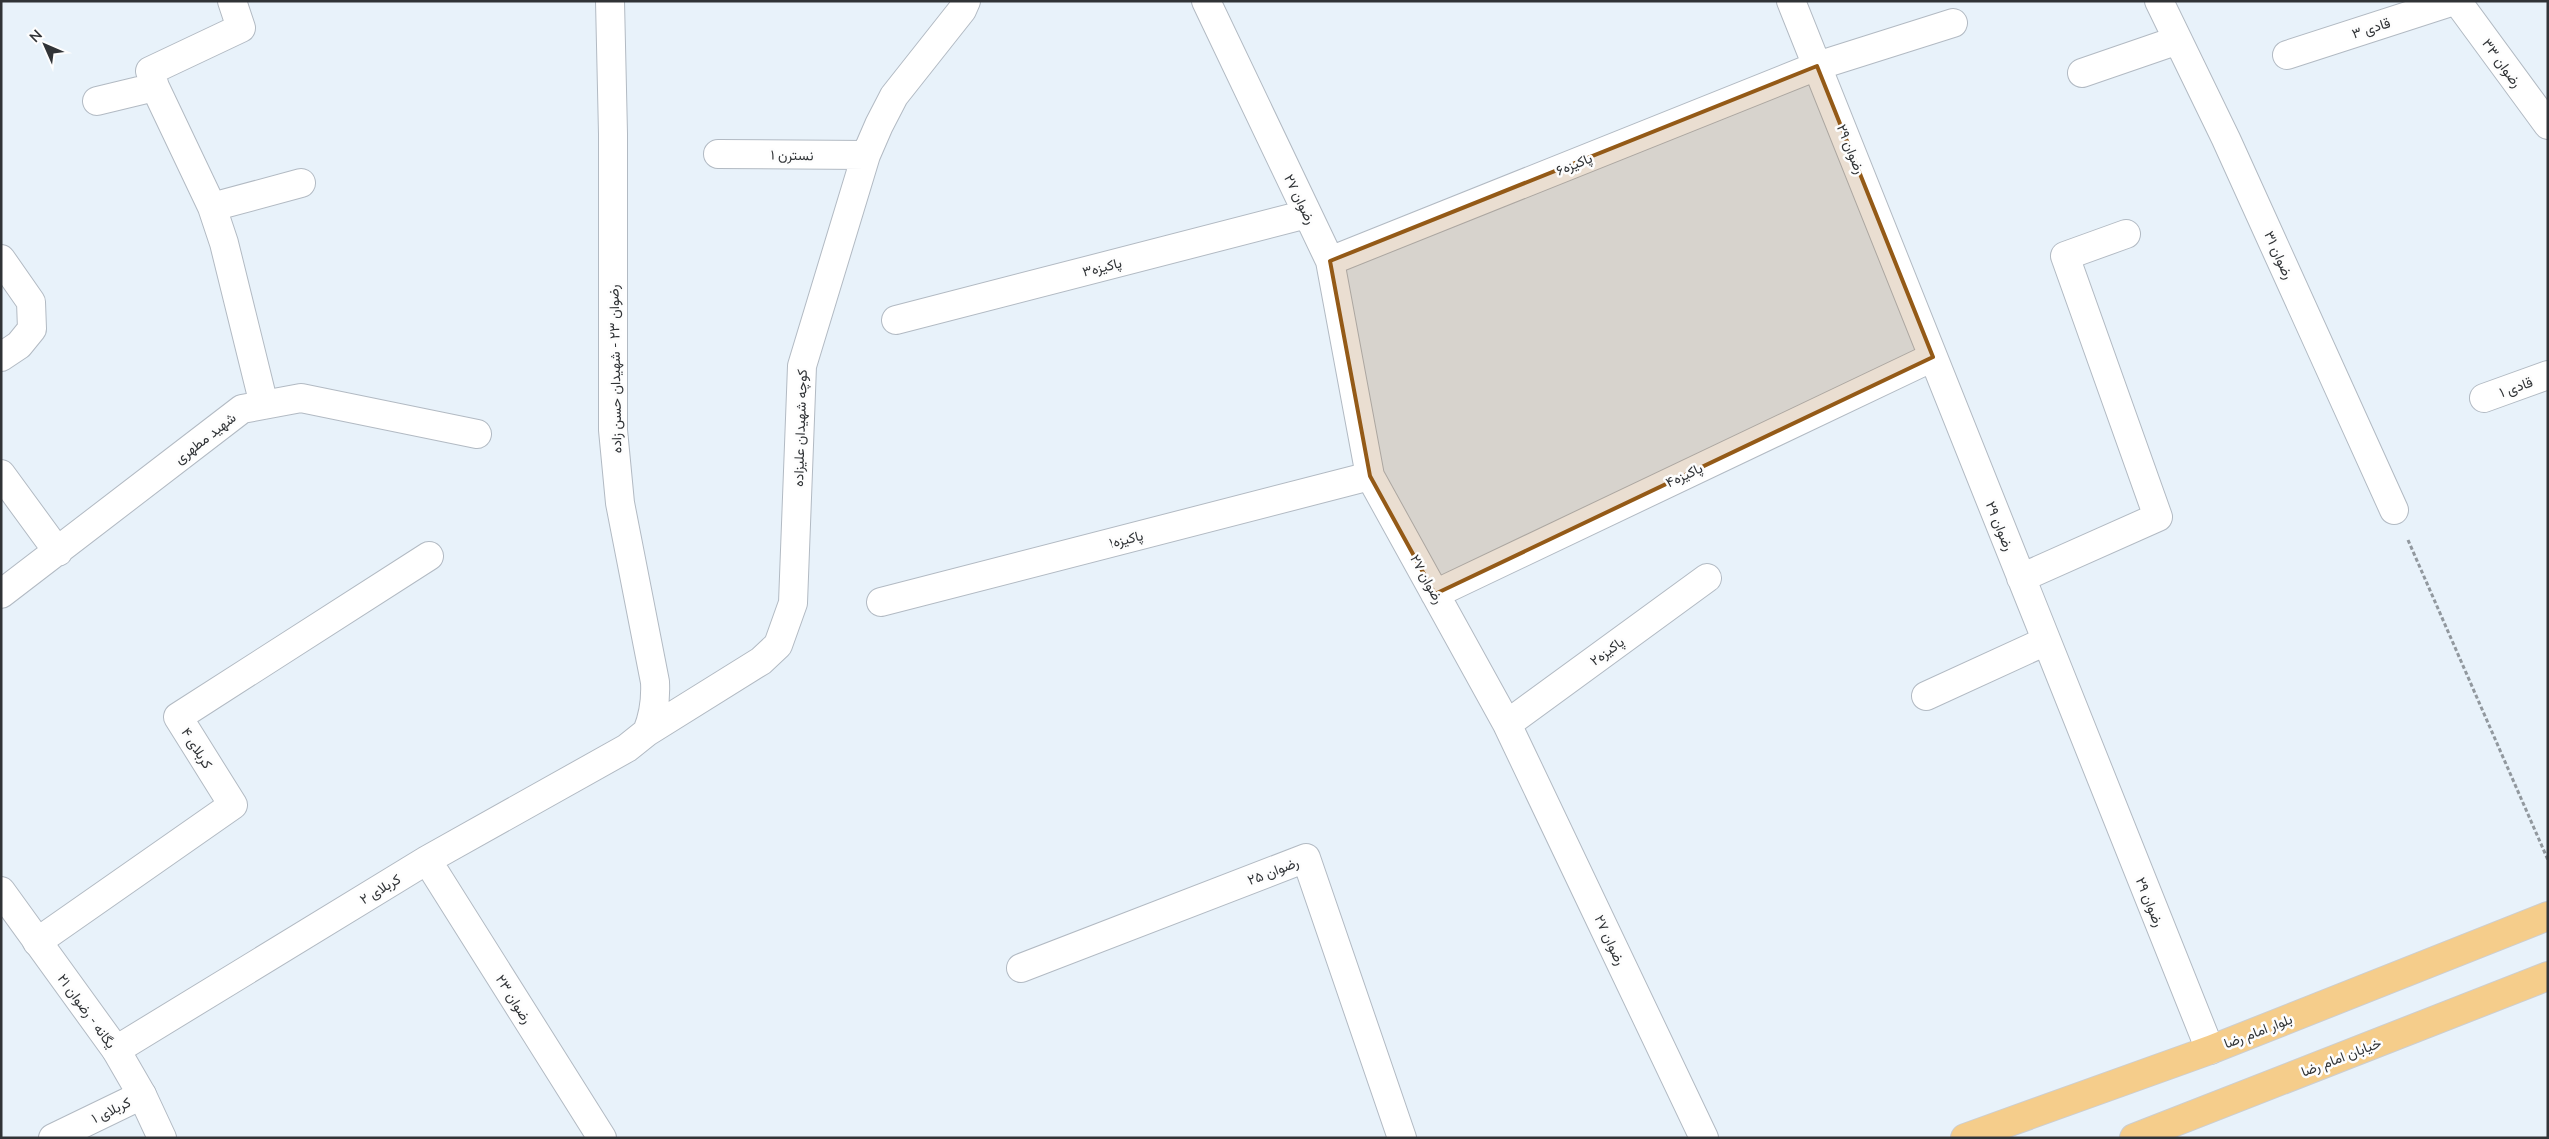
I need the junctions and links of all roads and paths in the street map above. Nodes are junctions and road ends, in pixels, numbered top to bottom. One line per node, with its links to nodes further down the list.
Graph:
1 (232, 1): 13 (street)
2 (610, 1): 44 (street, رضوان ۲۳ - شهیدان حسن زاده)
3 (966, 1): 17 (street, کوچه شهیدان علیزاده)
4 (1206, 1): 20 (street, رضوان ۲۷)
5 (1791, 1): 11 (street, رضوان ۲۹)
6 (2159, 1): 9 (street, رضوان ۳۱)
7 (2456, 1): 10 (street, قادی ۳); 15 (street, رضوان ۳۳)
8 (1953, 23): 11 (street, پاکیزه۶)
9 (2178, 40): 12 (street); 33 (street, رضوان ۳۱)
10 (2287, 55)
11 (1817, 66): 23 (street, پاکیزه۶); 26 (street, رضوان ۲۹)
12 (2082, 73)
13 (155, 87): 14 (street); 19 (street)
14 (97, 101)
15 (2548, 125)
16 (718, 154): 17 (street, نسترن ۱)
17 (866, 156): 44 (street, کوچه شهیدان علیزاده)
18 (301, 183): 19 (street)
19 (212, 207): 29 (street)
20 (1307, 214): 23 (street, رضوان ۲۷); 24 (street, پاکیزه۳)
21 (2126, 234): 37 (street)
22 (1, 259): 25 (street)
23 (1330, 261): 32 (street, رضوان ۲۷)
24 (896, 320)
25 (1, 357)
26 (1933, 357): 37 (street, رضوان ۲۹); 39 (street, پاکیزه۴)
27 (2548, 375): 28 (street, قادی ۱)
28 (2484, 398)
29 (264, 405): 30 (street, شهید مطهری); 34 (street, شهید مطهری)
30 (477, 434)
31 (1, 474): 34 (street)
32 (1370, 476): 39 (street, رضوان ۲۷); 40 (street, پاکیزه۱)
33 (2394, 510): 46 (path)
34 (58, 552): 38 (street, شهید مطهری)
35 (429, 556): 49 (street, کربلای ۴)
36 (1707, 578): 43 (street, پاکیزه۲)
37 (2021, 578): 41 (street, رضوان ۲۹)
38 (1, 594)
39 (1435, 594): 43 (street, رضوان ۲۷)
40 (882, 602)
41 (2046, 641): 42 (street); 53 (street, رضوان ۲۹)
42 (1926, 696)
43 (1507, 724): 59 (street, رضوان ۲۷)
44 (647, 732): 45 (street, کربلای ۲)
45 (427, 860): 52 (street, کربلای ۲); 57 (street, رضوان ۲۳)
46 (2548, 860)
47 (1, 891): 49 (street, یگانه - رضوان ۲۱)
48 (2548, 916): 53 (main road, بلوار امام رضا)
49 (38, 942): 52 (street, یگانه - رضوان ۲۱)
50 (1020, 968): 58 (street, رضوان ۲۵)
51 (2545, 982): 61 (main road, خیابان امام رضا)
52 (116, 1050): 54 (street, یگانه - رضوان ۲۱)
53 (2210, 1050): 60 (main road, بلوار امام رضا)
54 (142, 1095): 55 (street, کربلای ۱); 56 (street, یگانه - رضوان ۲۱)
55 (53, 1138)
56 (162, 1138)
57 (602, 1138)
58 (1402, 1138)
59 (1704, 1138)
60 (1965, 1138)
61 (2134, 1138)

